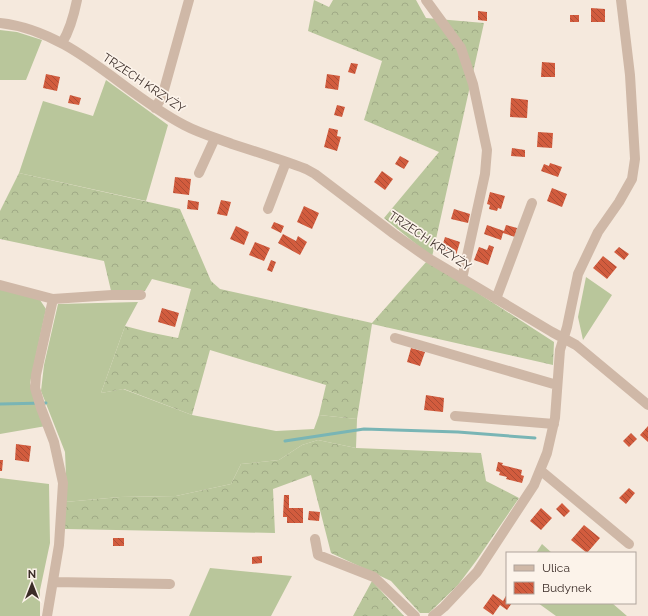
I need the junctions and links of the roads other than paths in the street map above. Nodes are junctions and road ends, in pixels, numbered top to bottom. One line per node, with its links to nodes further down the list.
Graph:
1 (77, 0): 6 (street)
2 (189, 0): 7 (street)
3 (426, 0): 13 (street)
4 (621, 0): 19 (street)
5 (0, 23): 6 (street, TRZECH KRZYŻY)
6 (62, 43): 7 (street, TRZECH KRZYŻY)
7 (156, 108): 8 (street, TRZECH KRZYŻY)
8 (215, 138): 9 (street, TRZECH KRZYŻY); 10 (street)
9 (286, 162): 12 (street); 13 (street, TRZECH KRZYŻY)
10 (199, 173)
11 (532, 203): 17 (street)
12 (268, 209)
13 (462, 279): 17 (street, TRZECH KRZYŻY)
14 (0, 285): 16 (street)
15 (141, 295): 16 (street)
16 (53, 299): 27 (street)
17 (496, 299): 19 (street, TRZECH KRZYŻY)
18 (395, 338): 20 (street)
19 (563, 338): 20 (street); 21 (street, TRZECH KRZYŻY)
20 (557, 385): 23 (street)
21 (648, 405)
22 (455, 416): 23 (street)
23 (554, 424): 24 (street)
24 (540, 470): 26 (street); 31 (street)
25 (316, 539): 30 (street)
26 (629, 544)
27 (53, 582): 28 (street); 29 (street)
28 (170, 584)
29 (47, 616)
30 (415, 616)
31 (433, 616)

